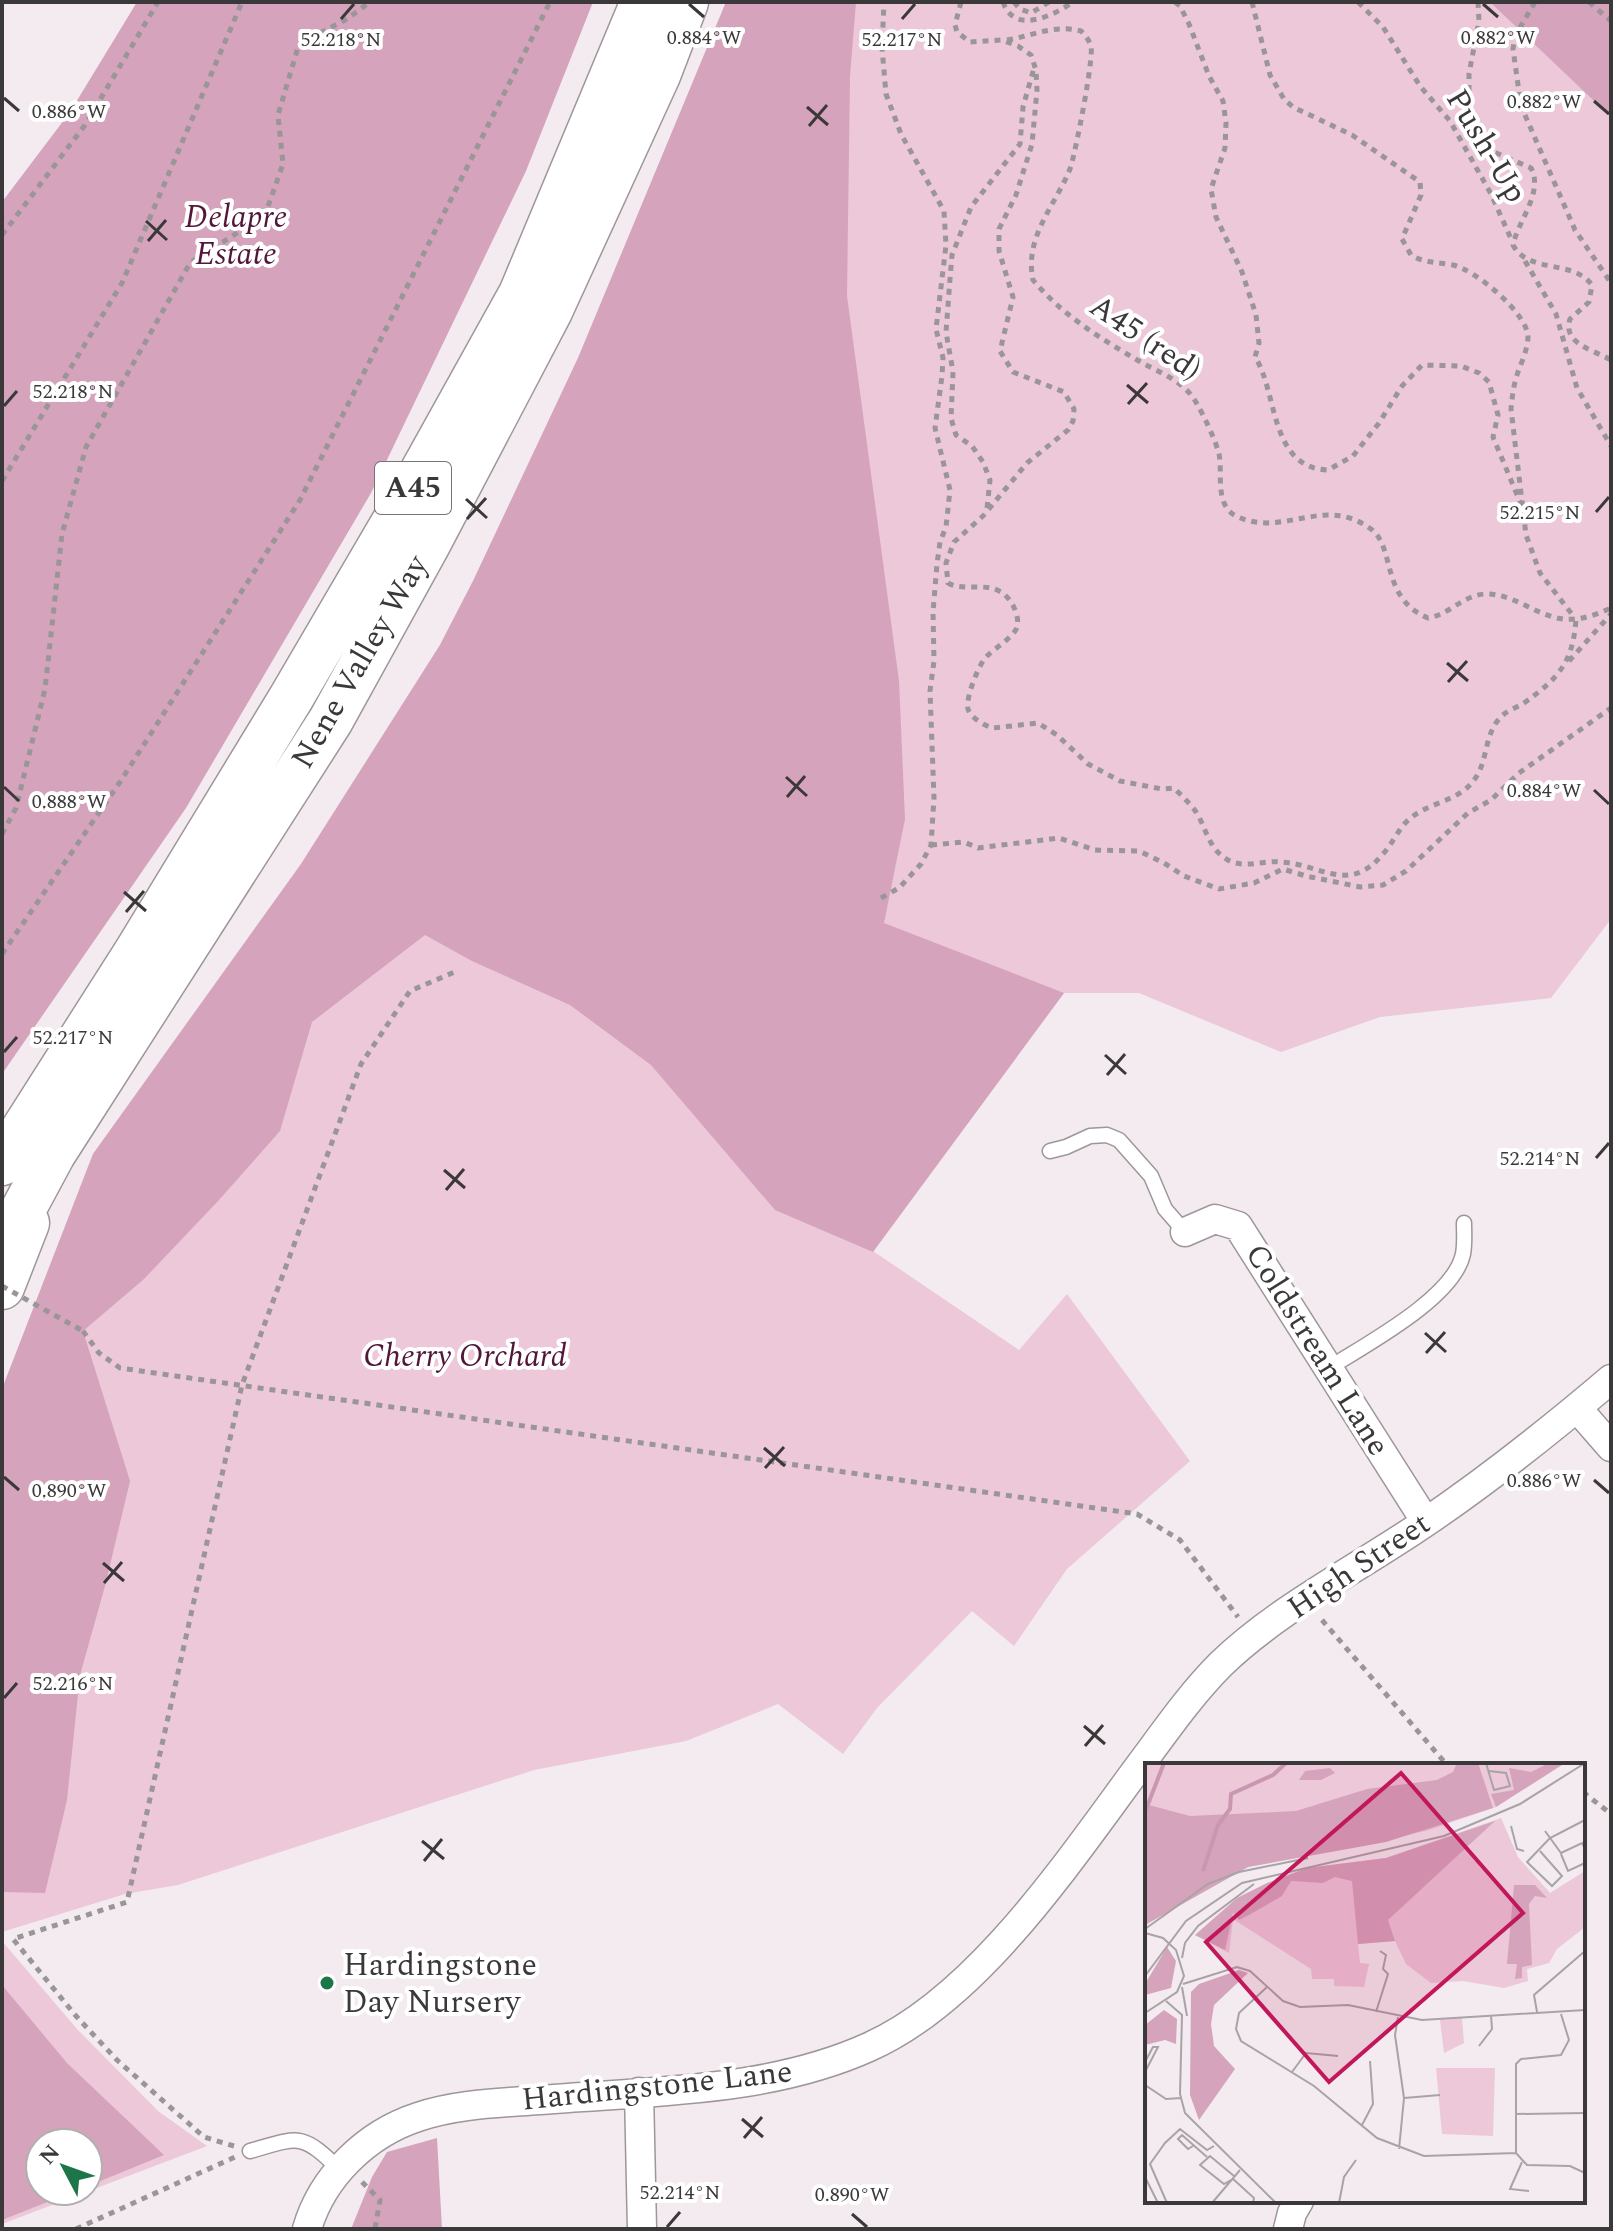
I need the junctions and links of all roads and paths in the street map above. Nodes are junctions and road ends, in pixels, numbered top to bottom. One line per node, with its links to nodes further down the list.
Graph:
1 (158, 2): 22 (path)
2 (242, 2): 28 (path)
3 (370, 2): 35 (path)
4 (550, 2): 39 (path)
5 (643, 2): 38 (highway, Nene Valley Way / A45)
6 (686, 2): 43 (highway, Nene Valley Way / A45)
7 (884, 2): 36 (path)
8 (961, 2): 20 (path)
9 (1003, 2): 12 (path)
10 (1014, 2): 11 (path)
11 (1049, 2)
12 (1073, 2)
13 (1175, 2): 29 (path)
14 (1252, 2): 29 (path)
15 (1358, 2): 23 (path, Push-Up)
16 (1478, 2): 23 (path)
17 (1535, 2): 25 (path)
18 (1589, 2): 19 (path)
19 (1611, 21)
20 (1003, 40): 21 (path); 32 (path, A45 (red))
21 (1034, 63): 30 (path); 30 (path)
22 (2, 235)
23 (1512, 241): 24 (path, Push-Up)
24 (1522, 257): 26 (path); 27 (path, Push-Up)
25 (1611, 283)
26 (1611, 360)
27 (1611, 446)
28 (2, 481)
29 (1523, 509): 32 (path)
30 (983, 516): 33 (path)
31 (1611, 611): 32 (path); 33 (path)
32 (1576, 619): 33 (path)
33 (1567, 663)
34 (1611, 708): 36 (path)
35 (2, 834)
36 (931, 845): 37 (path)
37 (881, 898)
38 (137, 951): 41 (highway); 44 (highway, Nene Valley Way / A45)
39 (2, 954)
40 (457, 971): 51 (path)
41 (2, 1130)
42 (1050, 1151): 46 (lane)
43 (53, 1154): 47 (highway, Nene Valley Way / A45); 48 (highway)
44 (2, 1163)
45 (1464, 1223): 49 (lane)
46 (1185, 1232): 49 (street, Coldstream Lane)
47 (2, 1249)
48 (2, 1286): 51 (path, bridge)
49 (1329, 1368): 54 (street, Coldstream Lane)
50 (1611, 1379): 52 (street, High Street)
51 (242, 1385): 56 (path); 62 (path)
52 (1577, 1408): 53 (street); 54 (street, High Street)
53 (1611, 1447)
54 (1426, 1522): 55 (street, High Street)
55 (1305, 1601): 57 (path); 58 (street, High Street)
56 (1238, 1617)
57 (1445, 1763)
58 (1131, 1777): 61 (street, Hardingstone Lane)
59 (1585, 1794): 60 (path)
60 (1611, 1814)
61 (639, 2092): 63 (street, Hardingstone Lane); 68 (street)
62 (250, 2151): 63 (lane); 65 (path)
63 (349, 2173): 66 (street, Hardingstone Lane); 67 (path)
64 (1298, 2203): 69 (street)
65 (76, 2229)
66 (307, 2229)
67 (375, 2229)
68 (642, 2229)
69 (1288, 2229)

